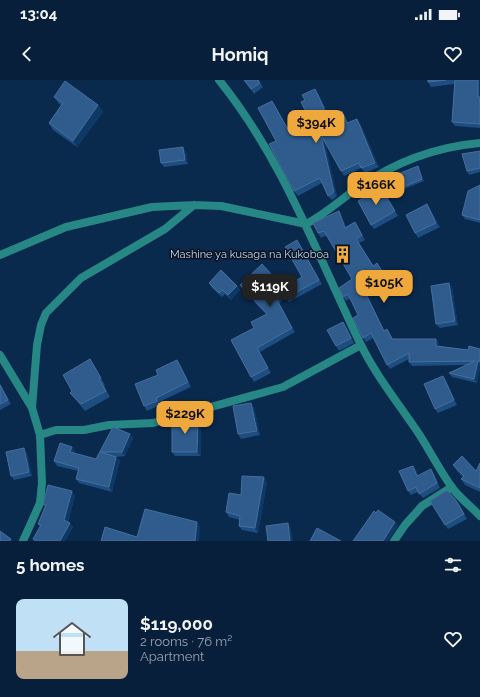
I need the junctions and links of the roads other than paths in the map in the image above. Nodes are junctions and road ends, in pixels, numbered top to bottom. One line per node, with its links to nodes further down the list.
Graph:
1 (219, 80): 4 (street)
2 (480, 143): 4 (street)
3 (194, 205): 4 (street); 5 (street); 8 (street)
4 (306, 224): 6 (street)
5 (0, 255)
6 (361, 345): 9 (street); 10 (street)
7 (0, 355): 8 (street)
8 (32, 408): 9 (street)
9 (40, 435): 12 (street)
10 (452, 487): 11 (street); 13 (street)
11 (480, 516)
12 (23, 541)
13 (394, 541)

